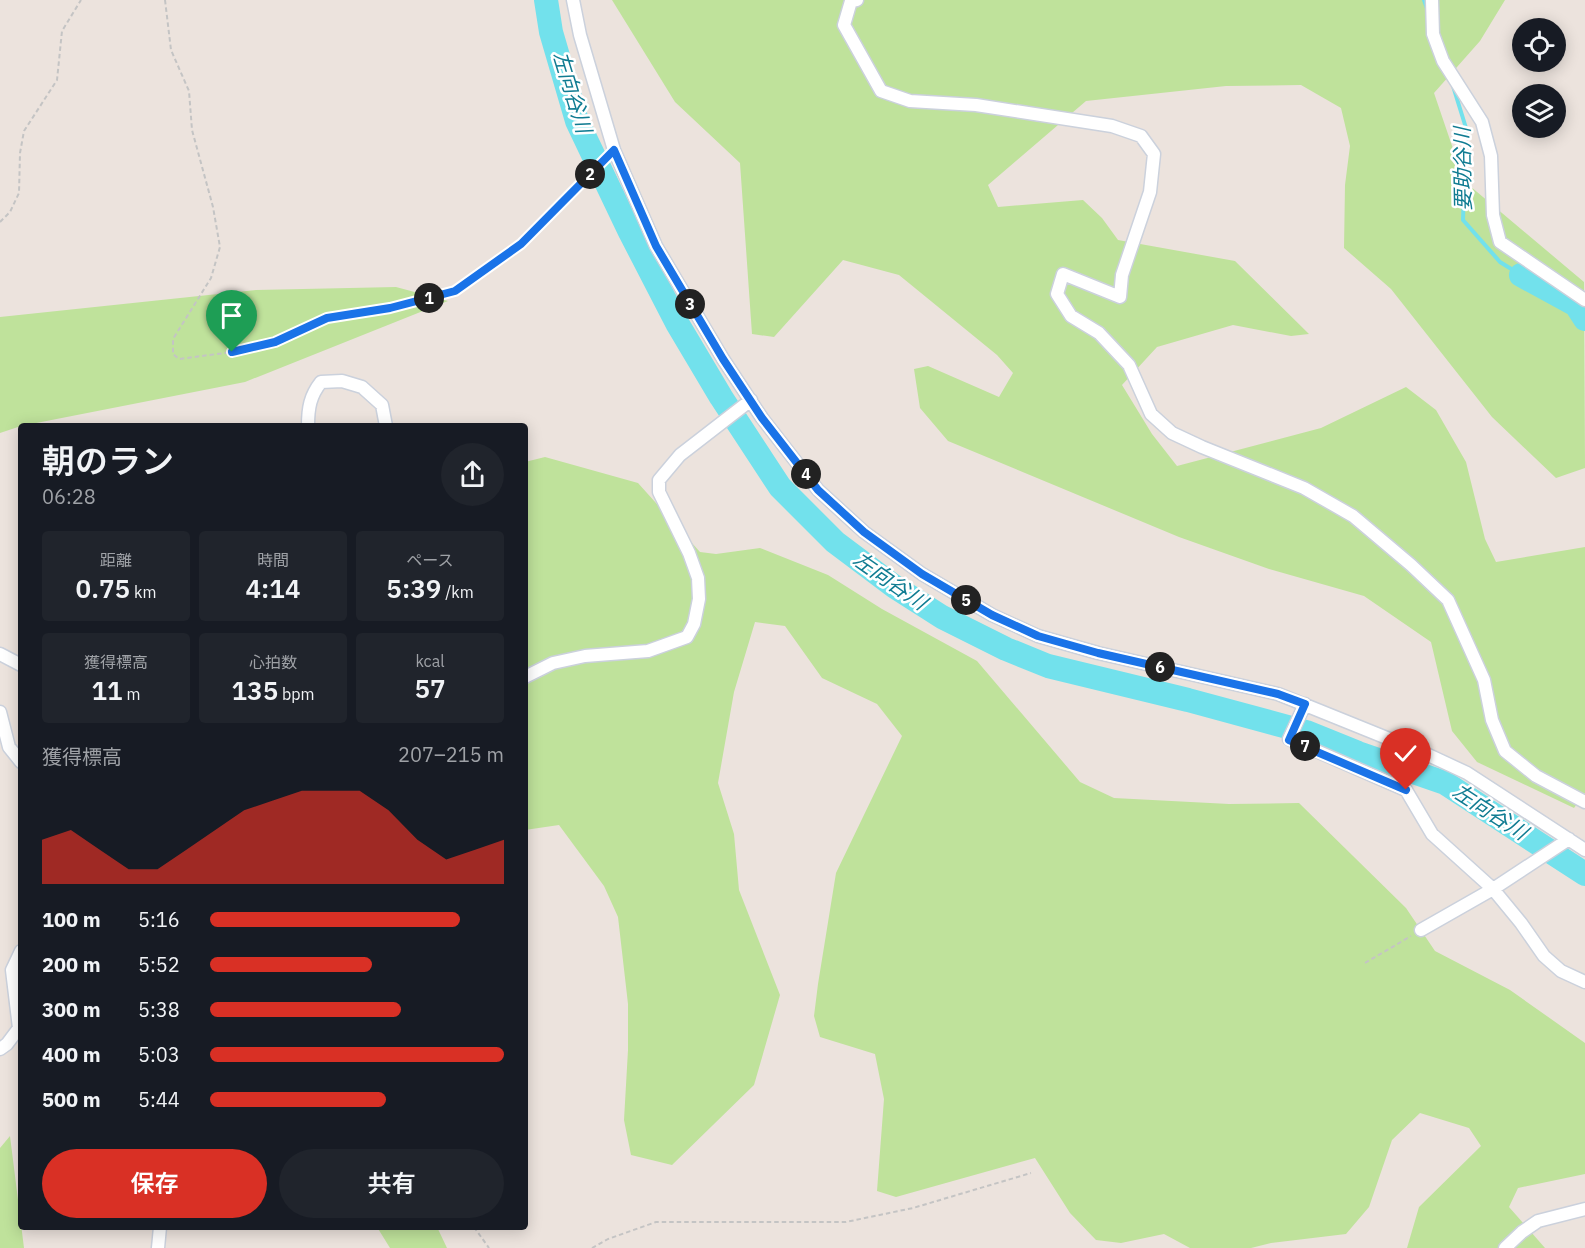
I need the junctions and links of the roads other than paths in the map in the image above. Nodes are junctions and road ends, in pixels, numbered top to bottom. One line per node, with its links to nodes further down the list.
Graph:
1 (573, 0): 5 (street)
2 (857, 0): 14 (street)
3 (1432, 0): 4 (street)
4 (1585, 300)
5 (751, 400): 10 (street); 11 (street)
6 (308, 423): 7 (street)
7 (385, 423)
8 (0, 654): 9 (street)
9 (18, 663)
10 (528, 676)
11 (1305, 704): 15 (street); 17 (street)
12 (0, 712): 13 (street)
13 (18, 758)
14 (1585, 802)
15 (1569, 839): 16 (street); 17 (street)
16 (1585, 850)
17 (1493, 889): 18 (street); 20 (street)
18 (1421, 930)
19 (18, 957): 21 (street)
20 (1585, 982)
21 (18, 1020)
22 (18, 1029): 23 (street)
23 (0, 1049)
24 (1585, 1209): 27 (street)
25 (160, 1230): 26 (street)
26 (158, 1248)
27 (1505, 1248)

